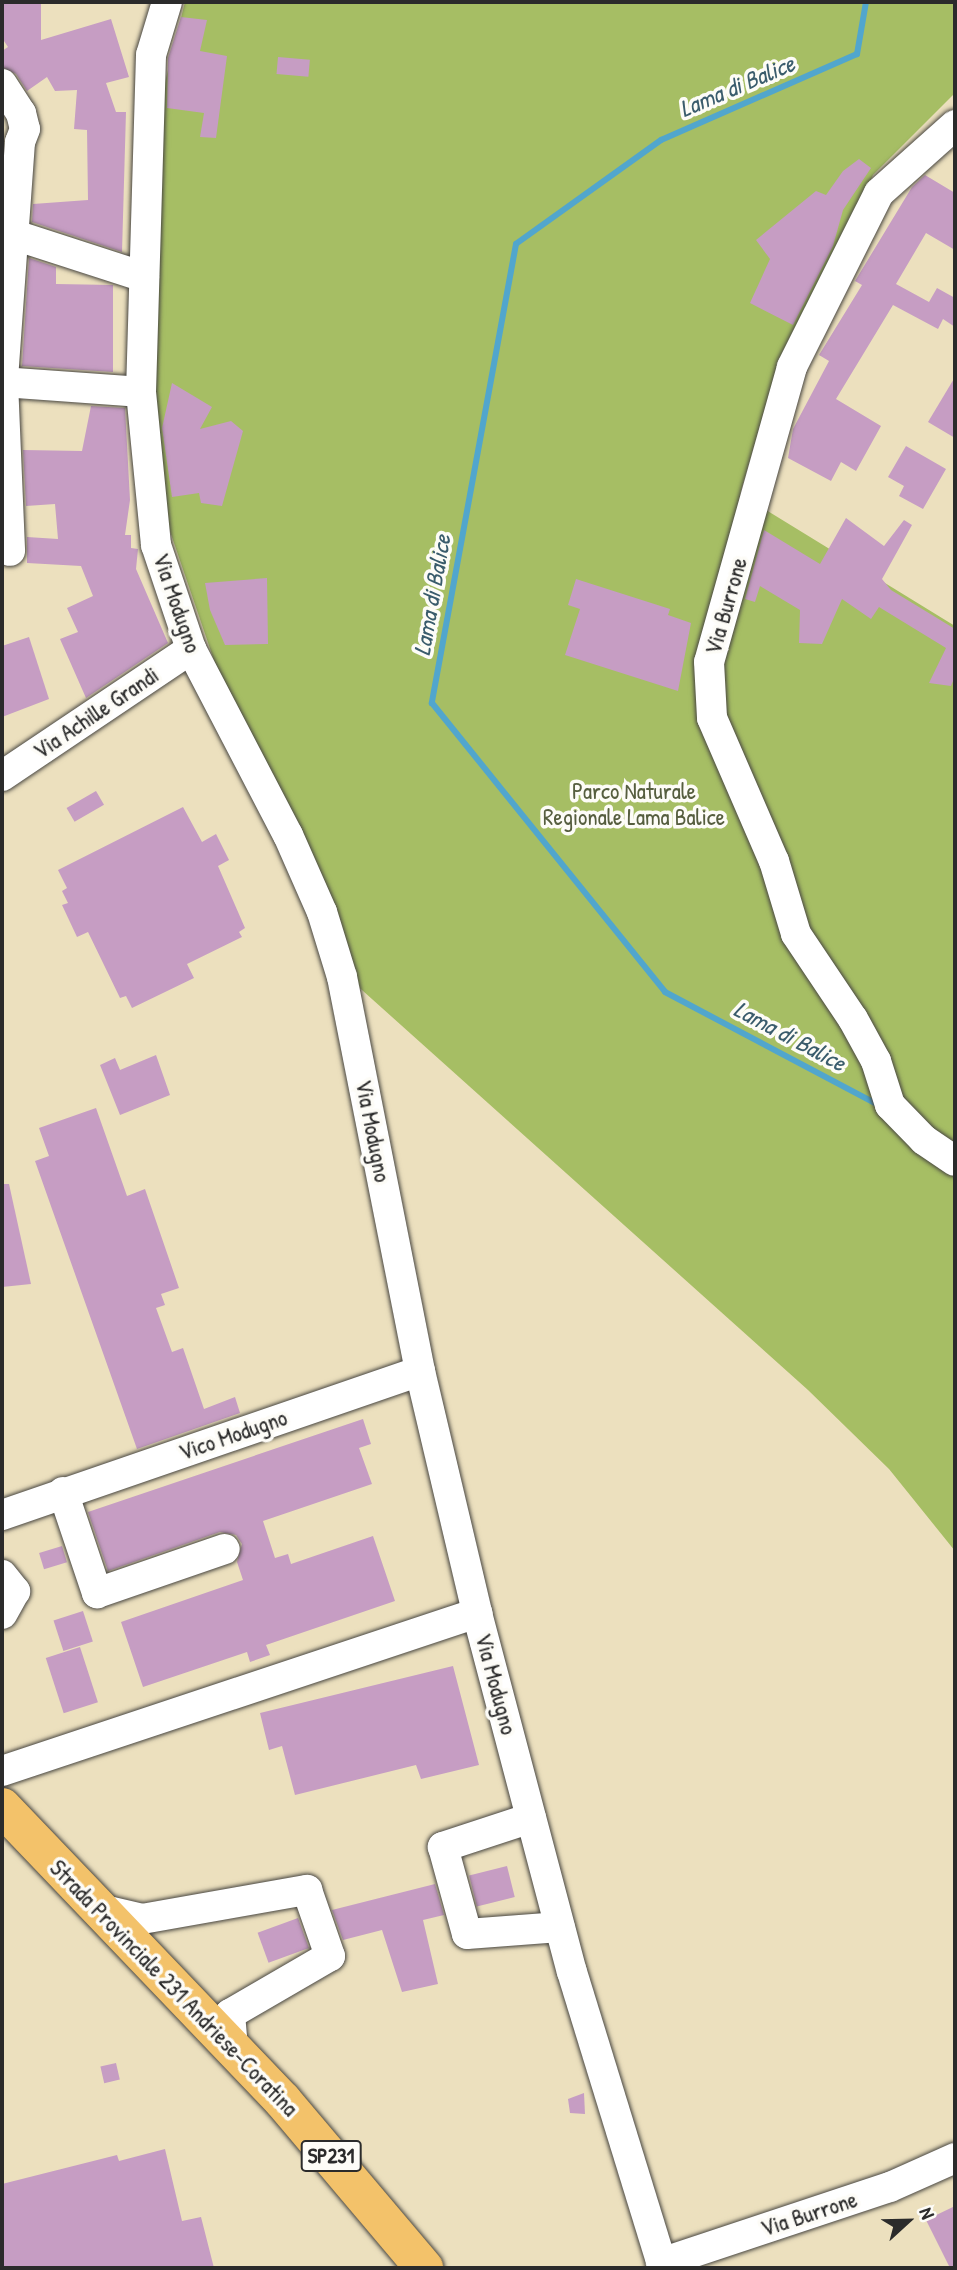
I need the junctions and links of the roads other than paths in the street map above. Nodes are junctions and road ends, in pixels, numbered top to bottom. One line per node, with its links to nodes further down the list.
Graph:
1 (167, 2): 6 (street, Via Modugno)
2 (2, 84): 4 (street)
3 (949, 137): 12 (street, Via Burrone)
4 (11, 140): 5 (street)
5 (7, 232): 6 (street); 7 (street)
6 (144, 277): 8 (street, Via Modugno)
7 (2, 382): 8 (street); 9 (street)
8 (141, 392): 10 (street, Via Modugno)
9 (10, 551)
10 (191, 649): 11 (street, Via Achille Grandi); 13 (street, Via Modugno)
11 (2, 776)
12 (955, 1161)
13 (420, 1371): 14 (street, Vico Modugno); 18 (street, Via Modugno)
14 (55, 1495): 15 (street, Vico Modugno); 16 (street)
15 (2, 1515)
16 (225, 1549)
17 (2, 1575): 19 (street)
18 (477, 1613): 20 (street); 22 (street, Via Modugno)
19 (2, 1614)
20 (2, 1771)
21 (2, 1807): 23 (main road, Strada Provinciale 231 Andriese-Coratina / SP231)
22 (531, 1818): 24 (street, Via Modugno); 24 (street)
23 (100, 1909): 25 (main road, Strada Provinciale 231 Andriese-Coratina / SP231); 25 (street)
24 (560, 1927): 27 (street, Via Modugno)
25 (233, 2049): 28 (main road, Strada Provinciale 231 Andriese-Coratina / SP231)
26 (955, 2158): 27 (street, Via Burrone)
27 (662, 2266)
28 (424, 2268)

